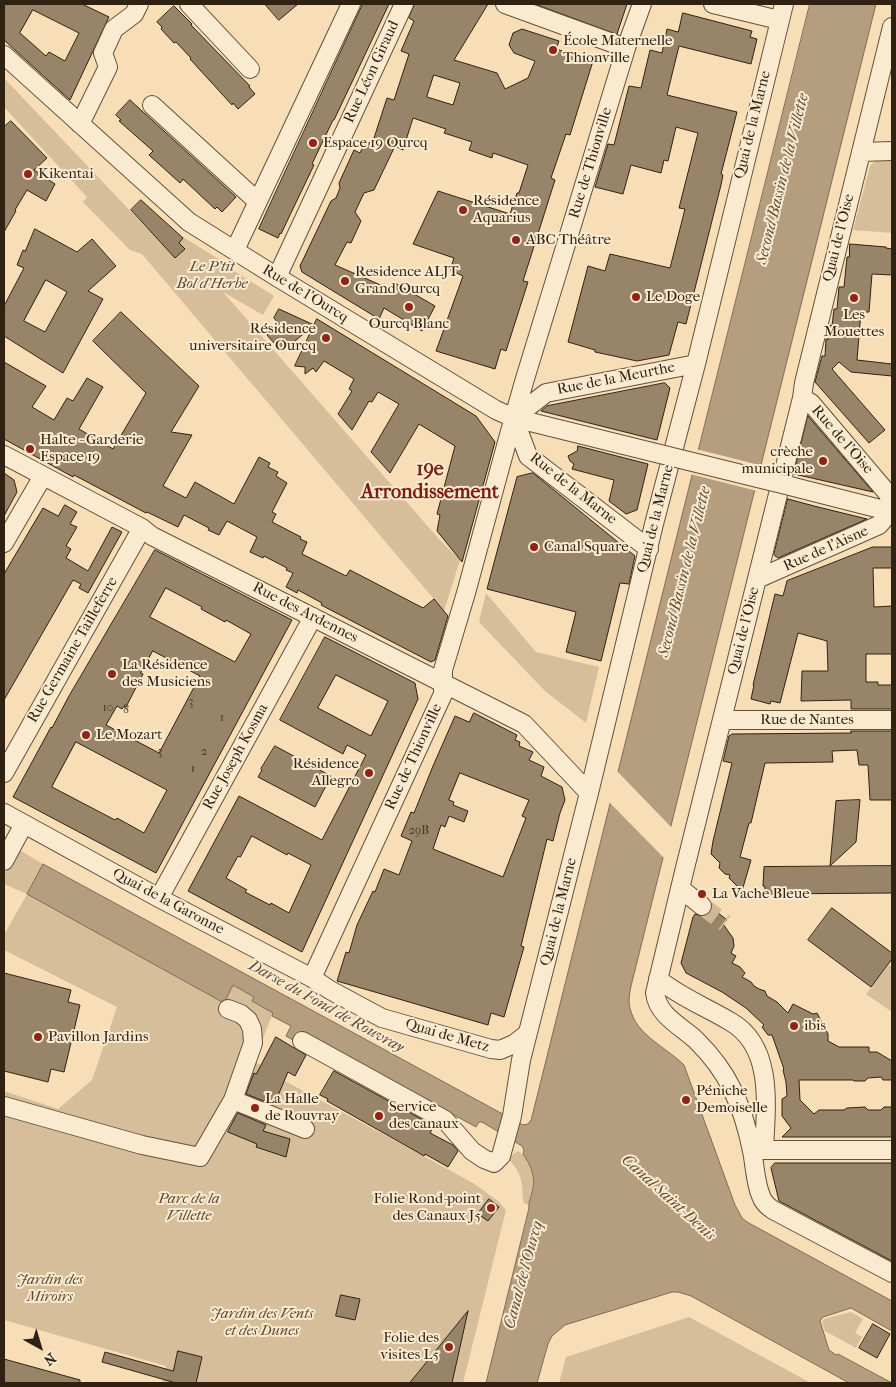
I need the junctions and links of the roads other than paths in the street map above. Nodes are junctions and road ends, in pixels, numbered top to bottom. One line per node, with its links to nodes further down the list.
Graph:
1 (139, 4): 14 (street)
2 (189, 4): 12 (street)
3 (351, 4): 17 (street)
4 (404, 4): 19 (street, Rue Léon Giraud)
5 (505, 4): 10 (street)
6 (642, 4): 10 (street, Rue de Thionville)
7 (713, 4): 8 (street)
8 (781, 12): 20 (street, Quai de la Marne)
9 (892, 27): 16 (street, Quai de l'Oise)
10 (626, 48): 22 (street, Rue de Thionville)
11 (4, 56): 14 (street, Rue de l'Ourcq)
12 (250, 69)
13 (152, 105): 17 (street)
14 (80, 124): 18 (street, Rue de l'Ourcq)
15 (892, 151): 16 (street)
16 (861, 152): 21 (street, Quai de l'Oise)
17 (257, 202): 18 (street)
18 (235, 250): 19 (street, Rue de l'Ourcq)
19 (277, 277): 22 (street, Rue de l'Ourcq)
20 (696, 364): 22 (street, Rue de la Meurthe); 30 (street, Quai de la Marne)
21 (802, 398): 27 (street, Rue de l'Oise); 31 (street, Quai de l'Oise)
22 (514, 418): 24 (street, Rue de la Marne); 25 (street, Rue de Thionville); 27 (street, Rue de l'Ourcq, bridge)
23 (4, 455): 26 (street, Rue des Ardennes)
24 (528, 456): 25 (street); 30 (street, Rue de la Marne)
25 (500, 468): 33 (street, Rue de Thionville)
26 (43, 476): 28 (street, Rue des Ardennes); 29 (street)
27 (891, 512): 31 (street, Rue de l'Aisne)
28 (142, 528): 32 (street, Rue des Ardennes); 36 (street, Rue Germaine Tailleferre)
29 (4, 543)
30 (649, 548): 37 (street, Quai de la Marne)
31 (757, 579): 34 (street, Quai de l'Oise)
32 (313, 617): 33 (street, Rue des Ardennes); 42 (street, Rue Joseph Kosma)
33 (443, 683): 37 (street, Rue des Ardennes); 44 (street, Rue de Thionville)
34 (722, 720): 35 (street, Rue de Nantes); 41 (street, Quai de l'Oise)
35 (892, 720)
36 (4, 773)
37 (589, 793): 47 (street, Quai de la Marne)
38 (4, 813): 39 (street)
39 (24, 824): 40 (street); 42 (street, Quai de la Garonne)
40 (4, 861)
41 (680, 888): 43 (street); 45 (street, Quai de l'Oise)
42 (159, 898): 44 (street, Quai de la Garonne)
43 (702, 906)
44 (312, 978): 49 (street, Quai de Metz)
45 (658, 980): 54 (street, Quai de l'Oise); 54 (street)
46 (228, 1009): 51 (street)
47 (528, 1033): 49 (street, Quai de Metz); 50 (street, Quai de la Marne)
48 (302, 1042): 50 (street, Quai de la Marne)
49 (500, 1050): 50 (street)
50 (521, 1060)
51 (232, 1100): 52 (street); 53 (street)
52 (4, 1106)
53 (305, 1129)
54 (758, 1149): 55 (street); 56 (street, Quai de l'Oise)
55 (892, 1150)
56 (892, 1273)

